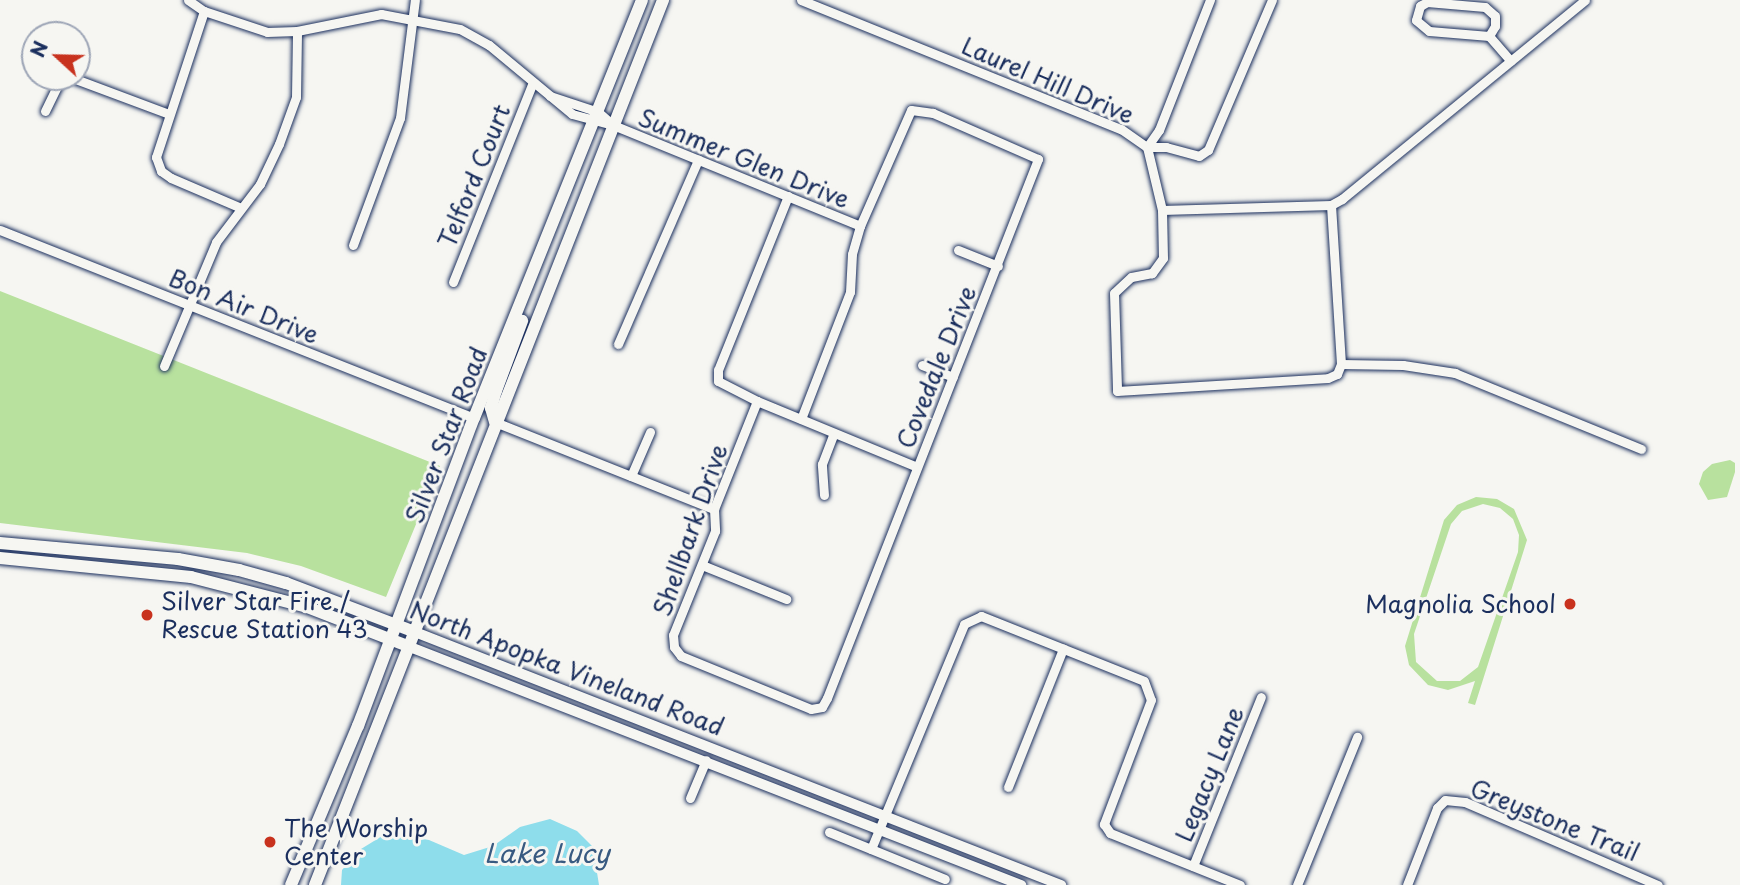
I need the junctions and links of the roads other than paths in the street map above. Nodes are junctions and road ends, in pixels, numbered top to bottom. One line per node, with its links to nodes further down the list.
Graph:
1 (188, 0): 9 (street)
2 (415, 0): 10 (street)
3 (642, 0): 19 (main road, Silver Star Road)
4 (663, 0): 20 (main road, Silver Star Road)
5 (801, 0): 21 (street, Laurel Hill Drive)
6 (1210, 0): 21 (street)
7 (1272, 0): 21 (street)
8 (1586, 0): 13 (street)
9 (204, 11): 11 (street); 18 (street)
10 (411, 17): 11 (street); 14 (street); 29 (street)
11 (297, 32): 25 (street)
12 (1489, 36): 12 (street); 13 (street)
13 (1511, 61): 24 (street)
14 (532, 84): 19 (street); 32 (street, Telford Court)
15 (91, 85): 18 (street)
16 (55, 91): 17 (street)
17 (46, 111)
18 (169, 114): 25 (street)
19 (596, 118): 20 (street, Summer Glen Drive); 33 (main road, Silver Star Road)
20 (613, 125): 22 (street, Summer Glen Drive); 43 (main road, Silver Star Road)
21 (1147, 147): 26 (street, Laurel Hill Drive)
22 (698, 160): 23 (street, Summer Glen Drive); 35 (street)
23 (788, 195): 27 (street, Summer Glen Drive); 40 (street)
24 (1331, 205): 26 (street); 36 (street)
25 (239, 207): 34 (street)
26 (1162, 211): 36 (street, Laurel Hill Drive)
27 (860, 226): 31 (street, Covedale Drive); 42 (street)
28 (0, 230): 34 (street, Bon Air Drive)
29 (353, 245)
30 (958, 250): 31 (street)
31 (998, 266): 39 (street, Covedale Drive)
32 (453, 282)
33 (529, 283): 41 (main road, Silver Star Road); 43 (main road)
34 (190, 306): 38 (street); 41 (street, Bon Air Drive)
35 (618, 344)
36 (1341, 363): 46 (street)
37 (922, 365): 39 (street)
38 (164, 366)
39 (953, 377): 47 (street, Covedale Drive)
40 (757, 401): 42 (street); 50 (street, Shellbark Drive)
41 (474, 418): 55 (main road, Silver Star Road)
42 (801, 419): 45 (street)
43 (495, 422): 48 (street); 56 (main road, Silver Star Road)
44 (650, 432): 48 (street)
45 (834, 433): 47 (street); 49 (street)
46 (1641, 449)
47 (917, 467): 61 (street, Covedale Drive)
48 (631, 476): 50 (street)
49 (824, 495)
50 (714, 509): 53 (street, Shellbark Drive)
51 (0, 542): 55 (main road, North Apopka Vineland Road)
52 (0, 558): 57 (main road, North Apopka Vineland Road)
53 (702, 565): 54 (street); 61 (street, Shellbark Drive)
54 (786, 599)
55 (396, 625): 56 (main road, North Apopka Vineland Road); 57 (main road, Silver Star Road)
56 (415, 632): 58 (main road, Silver Star Road); 66 (street, North Apopka Vineland Road)
57 (391, 639): 58 (main road, North Apopka Vineland Road); 72 (main road, Silver Star Road)
58 (410, 647): 63 (street, North Apopka Vineland Road); 73 (main road, Silver Star Road)
59 (1063, 649): 64 (street); 66 (street); 70 (street)
60 (1261, 697): 70 (street, Legacy Lane)
61 (811, 709)
62 (1357, 737): 77 (street)
63 (706, 760): 65 (street); 67 (street, North Apopka Vineland Road)
64 (1008, 787)
65 (690, 798)
66 (885, 814): 67 (street); 75 (street, North Apopka Vineland Road)
67 (879, 829): 69 (street); 74 (street, North Apopka Vineland Road)
68 (829, 832): 69 (street)
69 (871, 849): 71 (street)
70 (1193, 866): 76 (street)
71 (945, 879)
72 (291, 885)
73 (315, 885)
74 (1021, 885)
75 (1061, 885)
76 (1240, 885)
77 (1297, 885)
78 (1407, 885): 79 (street, Greystone Trail)
79 (1658, 885)

